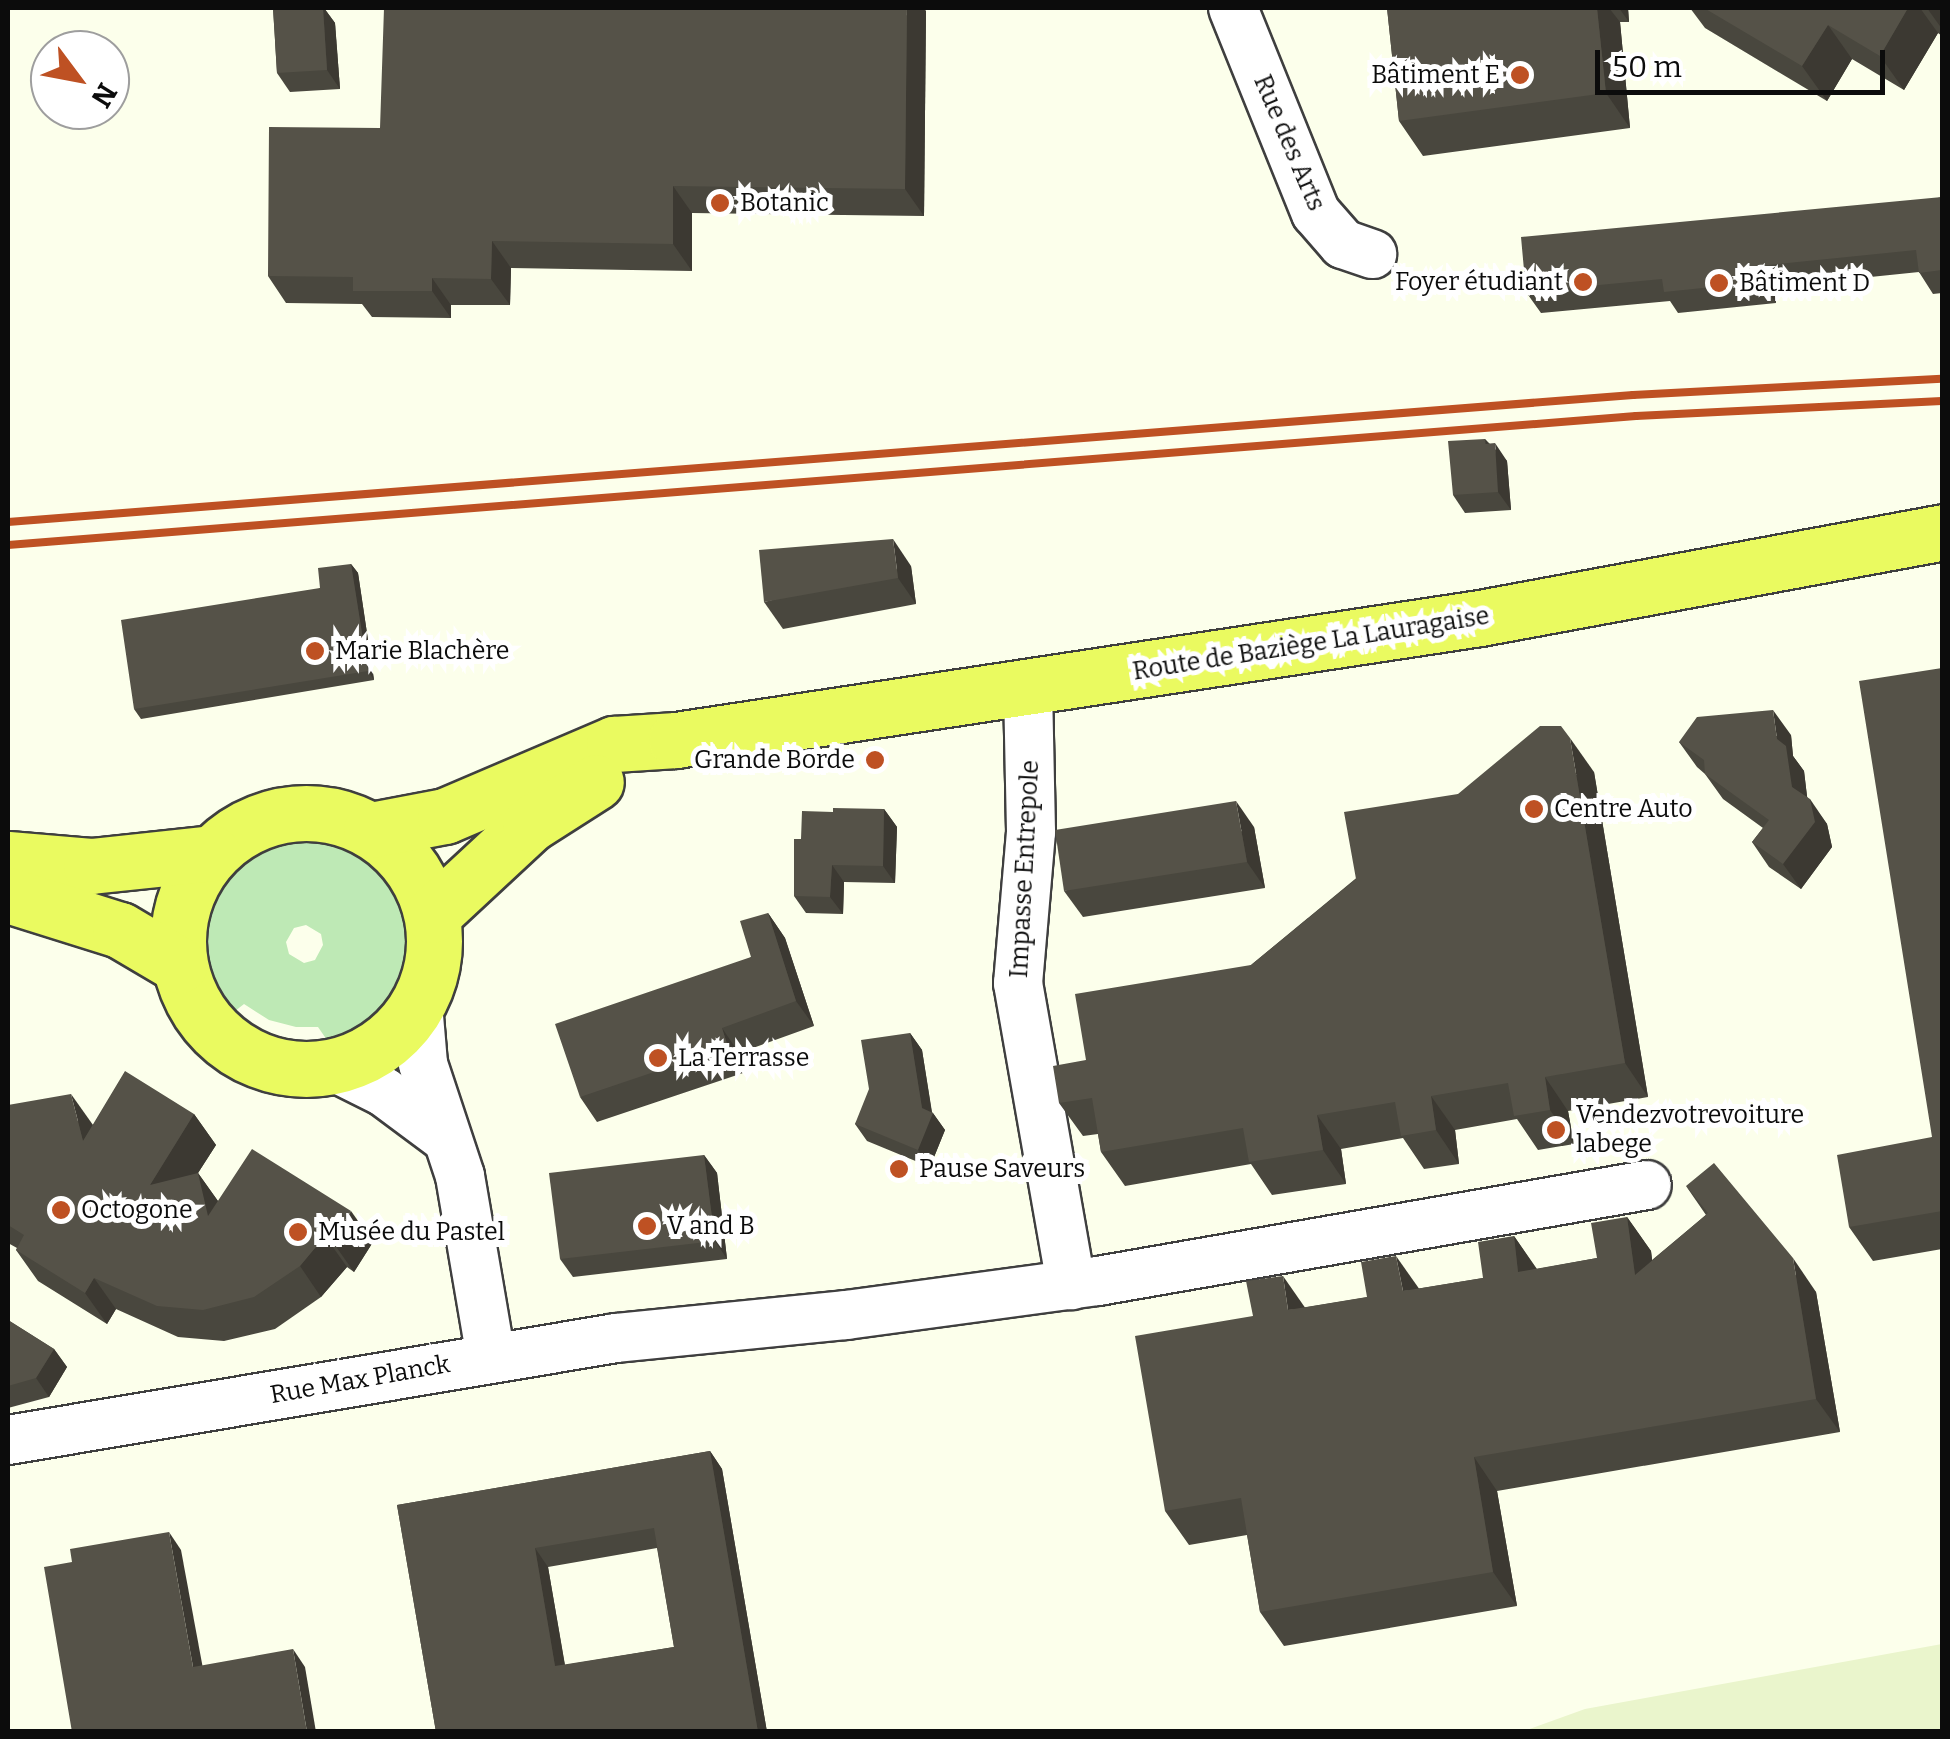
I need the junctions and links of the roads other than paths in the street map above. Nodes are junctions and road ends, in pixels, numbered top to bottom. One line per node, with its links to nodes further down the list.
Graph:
1 (1233, 8): 2 (street, Rue des Arts)
2 (1372, 254)
3 (1942, 532): 4 (main road, Route de Baziège La Lauragaise)
4 (1028, 688): 5 (main road, Route de Baziège La Lauragaise); 16 (street, Impasse Entrepole)
5 (676, 740): 6 (main road, Route de Baziège La Lauragaise); 10 (main road, Route de Baziège La Lauragaise)
6 (371, 830): 7 (main road); 10 (main road)
7 (212, 853): 8 (main road); 11 (main road)
8 (8, 860)
9 (8, 896): 11 (main road)
10 (432, 915): 12 (main road)
11 (180, 966): 13 (main road)
12 (418, 1004): 13 (main road); 14 (street)
13 (334, 1067): 14 (street)
14 (446, 1138): 17 (street)
15 (1647, 1184): 16 (street)
16 (1071, 1285): 17 (street)
17 (491, 1358): 18 (street, Rue Max Planck)
18 (8, 1440)

